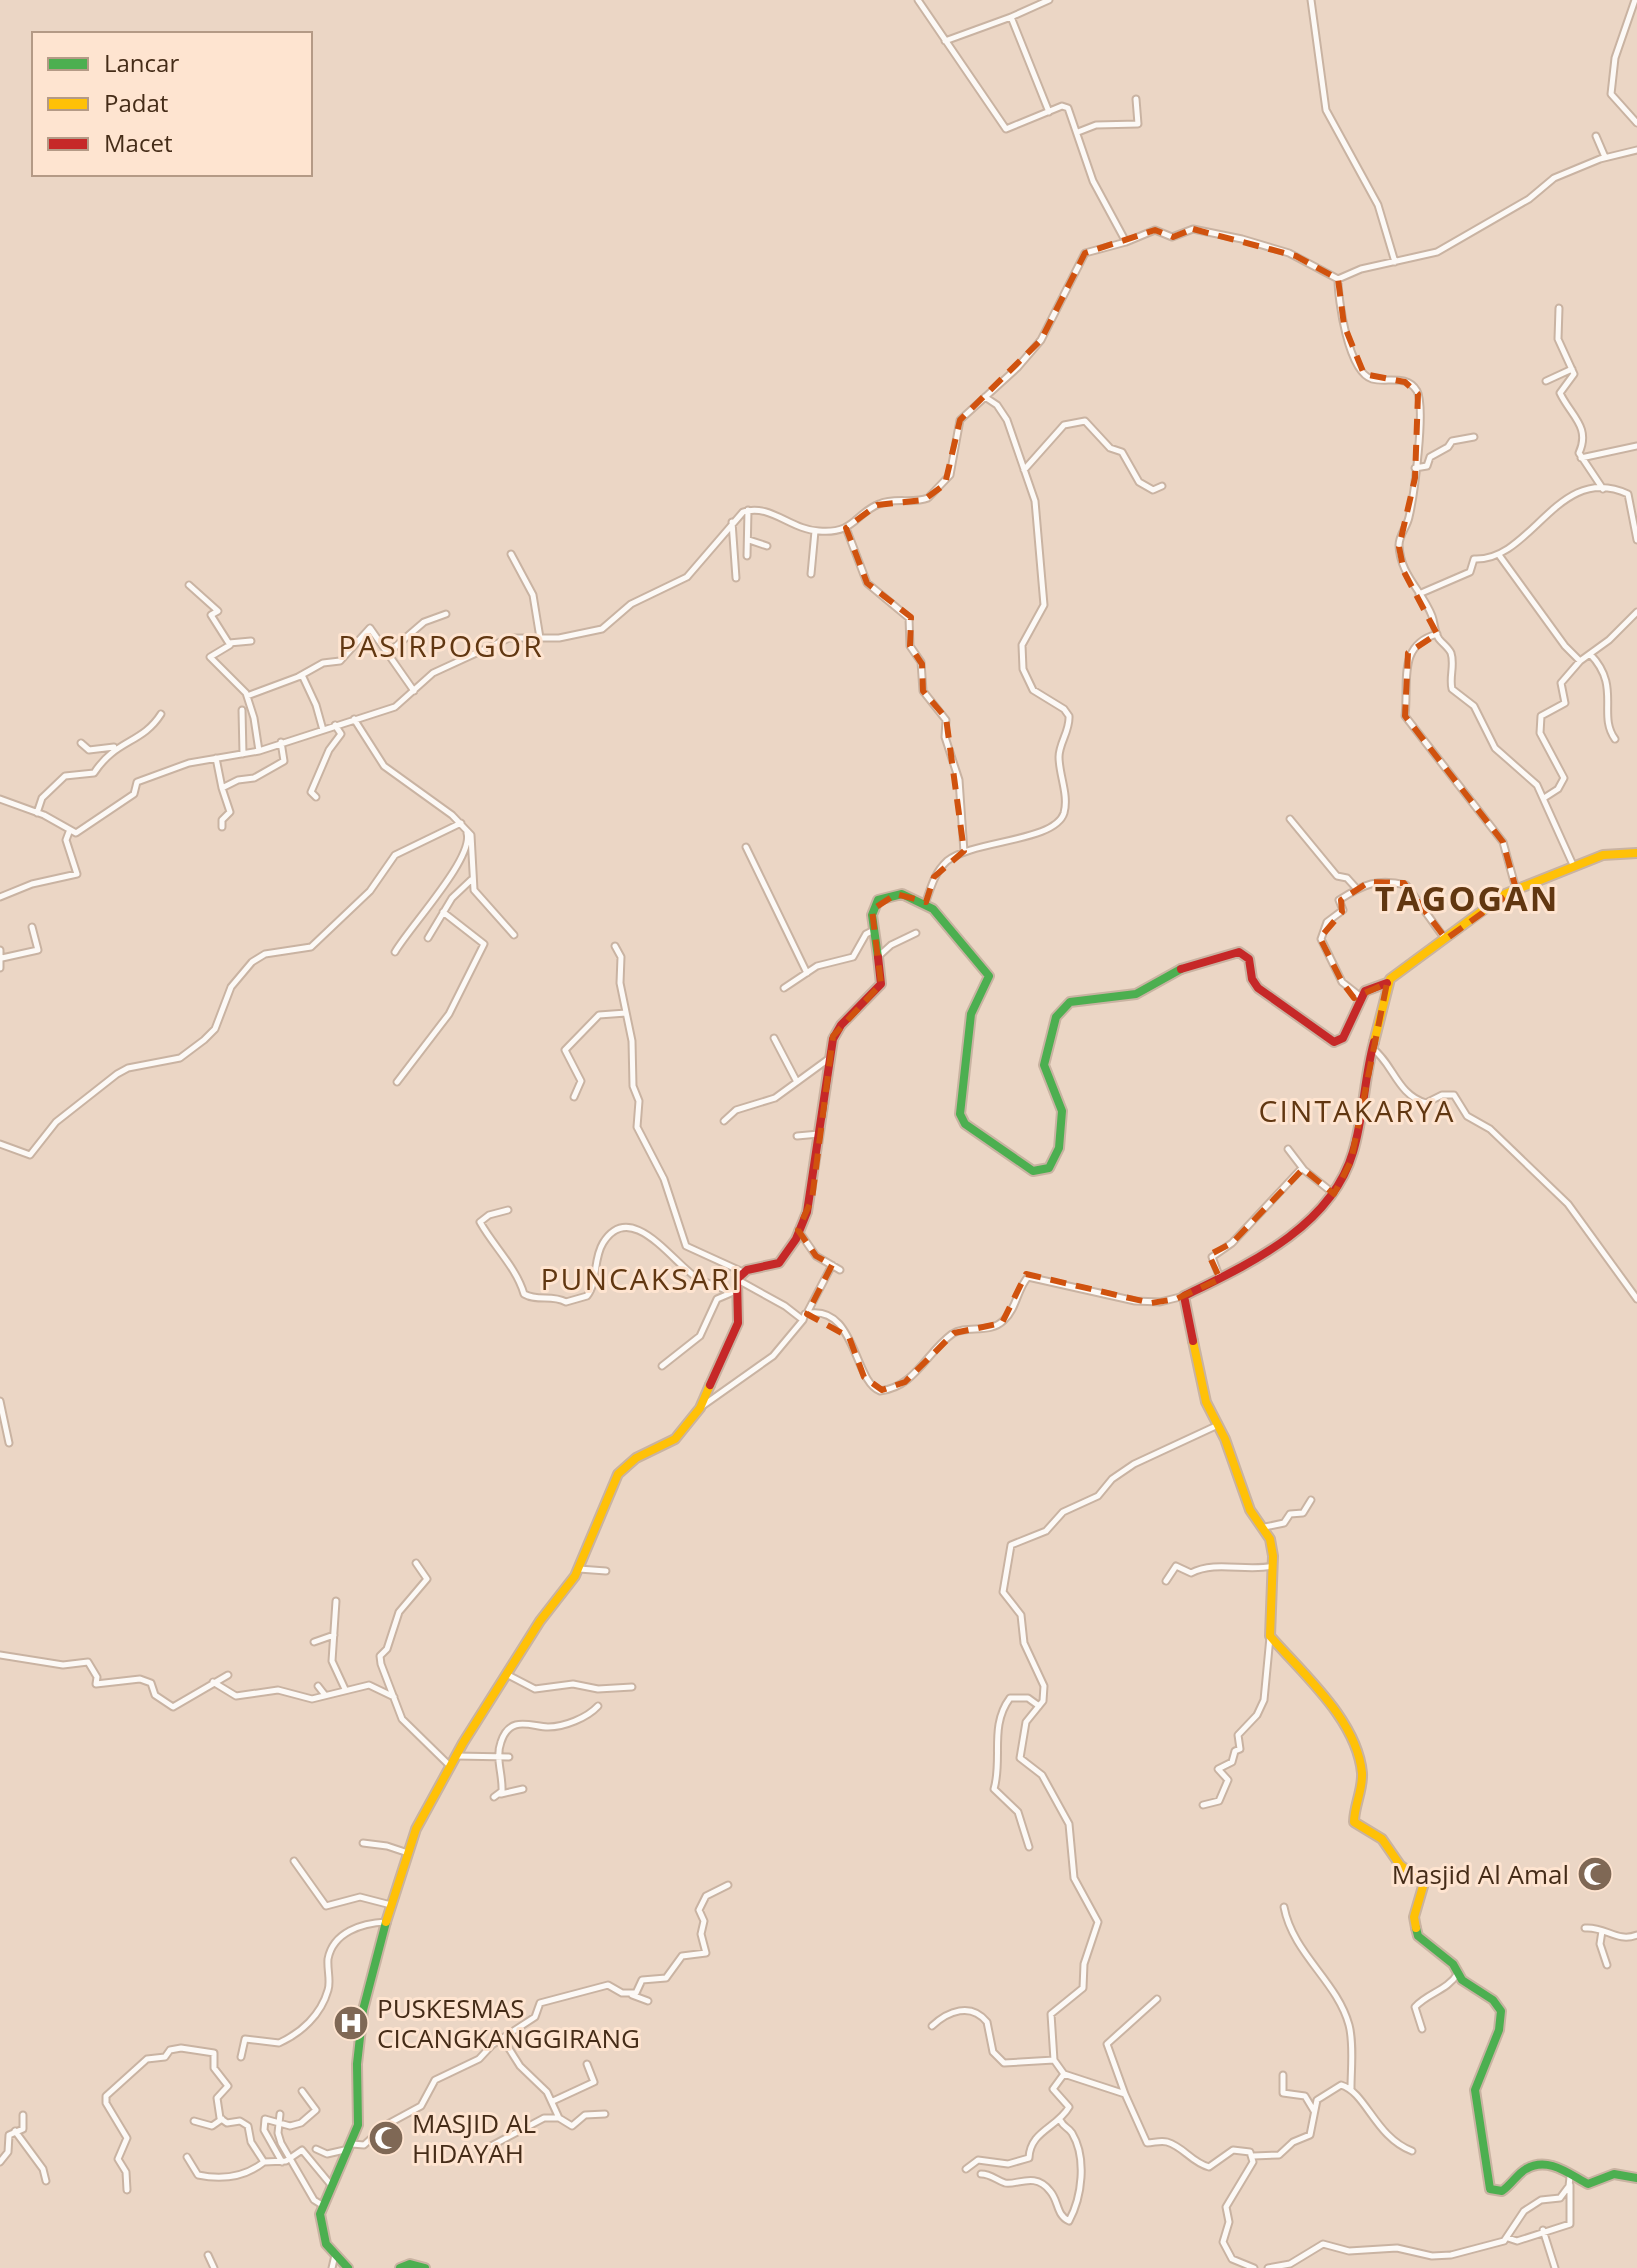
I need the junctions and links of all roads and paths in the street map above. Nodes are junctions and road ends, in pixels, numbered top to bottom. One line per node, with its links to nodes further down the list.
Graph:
1 (918, 0): 6 (street)
2 (1049, 0): 5 (street)
3 (1311, 0): 15 (street)
4 (1635, 0): 9 (street)
5 (1011, 17): 6 (street); 8 (street)
6 (945, 41): 8 (street)
7 (1136, 99): 10 (street)
8 (1049, 112): 10 (street)
9 (1637, 123)
10 (1078, 132): 14 (street)
11 (1596, 136): 13 (street)
12 (1637, 150): 13 (street)
13 (1605, 157): 15 (street)
14 (1126, 242): 16 (street); 20 (street)
15 (1395, 262): 16 (street)
16 (1338, 279): 24 (street)
17 (1559, 308): 18 (street)
18 (1572, 369): 19 (street); 23 (street)
19 (1546, 381)
20 (985, 397): 25 (street); 30 (street)
21 (1474, 437): 24 (street)
22 (1637, 446): 23 (street)
23 (1581, 458): 27 (street)
24 (1415, 468): 41 (street)
25 (1024, 470): 26 (street); 76 (street)
26 (1162, 486)
27 (1603, 489): 33 (street); 36 (street)
28 (748, 510): 29 (street); 31 (street); 32 (street)
29 (732, 521): 39 (street); 45 (street)
30 (846, 528): 31 (street); 76 (street)
31 (815, 531): 38 (street)
32 (749, 540): 34 (street); 37 (street)
33 (1637, 540)
34 (767, 546)
35 (511, 554): 45 (street)
36 (1499, 555): 41 (street); 50 (street)
37 (747, 556)
38 (811, 574)
39 (736, 578)
40 (189, 585): 47 (street)
41 (1419, 594): 44 (street)
42 (1637, 612): 49 (street)
43 (446, 614): 48 (street)
44 (1437, 634): 68 (street); 81 (street)
45 (540, 638): 52 (street)
46 (251, 641): 47 (street)
47 (229, 643): 53 (street)
48 (388, 653): 51 (street); 52 (street)
49 (1590, 654): 50 (street); 59 (street)
50 (1580, 661): 68 (street)
51 (302, 675): 53 (street); 58 (street)
52 (414, 691): 56 (street)
53 (247, 696): 63 (street)
54 (242, 710): 64 (street)
55 (161, 714): 62 (street)
56 (354, 719): 57 (street); 72 (street)
57 (335, 725): 58 (street); 67 (street)
58 (323, 730): 60 (street)
59 (1615, 739)
60 (281, 742): 63 (street); 66 (street)
61 (81, 743): 62 (street)
62 (115, 748): 70 (street)
63 (259, 751): 64 (street)
64 (243, 754): 65 (street)
65 (216, 758): 66 (street); 74 (street)
66 (222, 788): 73 (street)
67 (316, 797)
68 (1544, 798): 78 (street)
69 (1, 802): 70 (street)
70 (37, 813): 74 (street)
71 (1290, 819): 80 (street)
72 (463, 826): 79 (street); 93 (street); 111 (street)
73 (222, 827)
74 (69, 832): 82 (street)
75 (746, 847): 97 (street)
76 (964, 852): 83 (street)
77 (1637, 853): 78 (main road)
78 (1574, 867): 81 (main road)
79 (471, 880): 84 (street); 88 (street)
80 (1356, 888): 90 (street); 100 (street)
81 (1516, 889): 90 (main road)
82 (0, 897)
83 (925, 904): 86 (main road); 100 (main road)
84 (443, 912): 89 (street); 105 (street)
85 (32, 927): 95 (street)
86 (874, 930): 94 (main road); 97 (street)
87 (916, 933): 94 (street)
88 (514, 935)
89 (428, 938)
90 (1446, 939): 98 (main road)
91 (615, 946): 101 (street)
92 (0, 950): 95 (street)
93 (395, 952)
94 (880, 955): 104 (main road)
95 (2, 958): 96 (street)
96 (0, 969)
97 (807, 973): 99 (street)
98 (1387, 983): 100 (main road); 103 (main road)
99 (784, 988)
100 (1361, 997)
101 (626, 1013): 107 (street); 119 (street)
102 (774, 1038): 106 (street)
103 (1372, 1048): 114 (main road); 123 (street)
104 (828, 1059): 106 (street); 109 (main road)
105 (397, 1082)
106 (797, 1082): 108 (street)
107 (574, 1097)
108 (724, 1121)
109 (819, 1134): 110 (street); 116 (main road)
110 (797, 1136)
111 (0, 1144)
112 (1288, 1149): 113 (street)
113 (1302, 1168): 114 (street); 120 (street)
114 (1334, 1194): 120 (main road)
115 (508, 1210): 121 (street)
116 (798, 1230): 117 (street); 119 (main road)
117 (832, 1265): 118 (street); 124 (street)
118 (840, 1270)
119 (740, 1275): 121 (main road); 125 (street)
120 (1220, 1279): 122 (main road)
121 (733, 1293): 126 (street); 128 (main road)
122 (1184, 1296): 124 (street); 129 (main road)
123 (1637, 1299)
124 (807, 1314): 125 (street)
125 (803, 1320): 128 (street)
126 (662, 1366)
127 (0, 1401): 130 (street)
128 (700, 1408): 135 (main road)
129 (1218, 1425): 132 (main road); 152 (street)
130 (9, 1443)
131 (1311, 1500): 132 (street)
132 (1265, 1527): 134 (main road)
133 (416, 1563): 150 (street)
134 (1273, 1566): 137 (street); 140 (main road)
135 (579, 1569): 136 (street); 144 (main road)
136 (606, 1571)
137 (1166, 1581)
138 (336, 1601): 139 (street)
139 (334, 1635): 141 (street); 148 (street)
140 (1270, 1636): 160 (street); 173 (main road)
141 (314, 1642)
142 (0, 1655): 145 (street)
143 (228, 1675): 145 (street)
144 (508, 1675): 147 (street); 153 (main road)
145 (213, 1682): 149 (street)
146 (318, 1686): 149 (street)
147 (632, 1687)
148 (345, 1689): 149 (street); 150 (street)
149 (325, 1695)
150 (395, 1697): 156 (street)
151 (598, 1706): 154 (street)
152 (1039, 1706): 162 (street); 181 (street)
153 (455, 1756): 154 (street); 156 (main road)
154 (498, 1756): 155 (street); 158 (street)
155 (509, 1757)
156 (449, 1765): 163 (main road)
157 (523, 1789): 158 (street)
158 (501, 1794): 159 (street)
159 (494, 1797)
160 (1203, 1805)
161 (363, 1843): 163 (street)
162 (1029, 1847)
163 (409, 1854): 166 (main road)
164 (294, 1861): 166 (street)
165 (728, 1885): 174 (street)
166 (391, 1905): 168 (main road)
167 (1284, 1907): 185 (street)
168 (386, 1922): 180 (street); 200 (main road)
169 (1585, 1928): 170 (street)
170 (1602, 1931): 171 (street); 172 (street)
171 (1637, 1935)
172 (1607, 1965)
173 (1458, 1973): 178 (street); 213 (main road)
174 (631, 1995): 176 (street); 179 (street)
175 (1157, 1999): 187 (street)
176 (648, 2001)
177 (932, 2026): 181 (street)
178 (1422, 2029)
179 (503, 2039): 188 (street); 200 (street)
180 (241, 2057)
181 (1054, 2060): 183 (street)
182 (587, 2064): 188 (street)
183 (1064, 2074): 187 (street); 195 (street)
184 (1283, 2075): 189 (street)
185 (1351, 2089): 189 (street); 202 (street)
186 (302, 2091): 197 (street)
187 (1125, 2094): 203 (street)
188 (553, 2101): 193 (street)
189 (1314, 2112): 203 (street)
190 (280, 2114): 197 (street)
191 (605, 2114): 193 (street)
192 (23, 2115): 198 (street)
193 (559, 2118): 199 (street)
194 (222, 2119): 196 (street); 207 (street); 215 (street)
195 (1060, 2120): 209 (street); 210 (street)
196 (194, 2121)
197 (280, 2123): 205 (street); 208 (street)
198 (15, 2131): 206 (street); 212 (street)
199 (491, 2146)
200 (351, 2147): 201 (street); 214 (main road)
201 (316, 2149)
202 (1412, 2151)
203 (1252, 2156): 226 (street)
204 (187, 2157): 207 (street)
205 (290, 2158): 208 (street); 214 (street); 216 (street)
206 (0, 2162)
207 (264, 2162): 208 (street)
208 (282, 2162)
209 (966, 2169)
210 (981, 2174)
211 (1637, 2178): 213 (main road)
212 (46, 2181)
213 (1570, 2181): 217 (street); 218 (street)
214 (331, 2185): 216 (main road)
215 (127, 2190)
216 (322, 2205): 220 (main road)
217 (1543, 2230): 218 (street); 228 (street)
218 (1508, 2238): 227 (street)
219 (208, 2255): 221 (street)
220 (335, 2255): 222 (street); 223 (main road)
221 (214, 2268)
222 (332, 2268)
223 (348, 2268)
224 (400, 2268): 225 (main road)
225 (425, 2268)
226 (1254, 2268)
227 (1268, 2268)
228 (1555, 2268)

